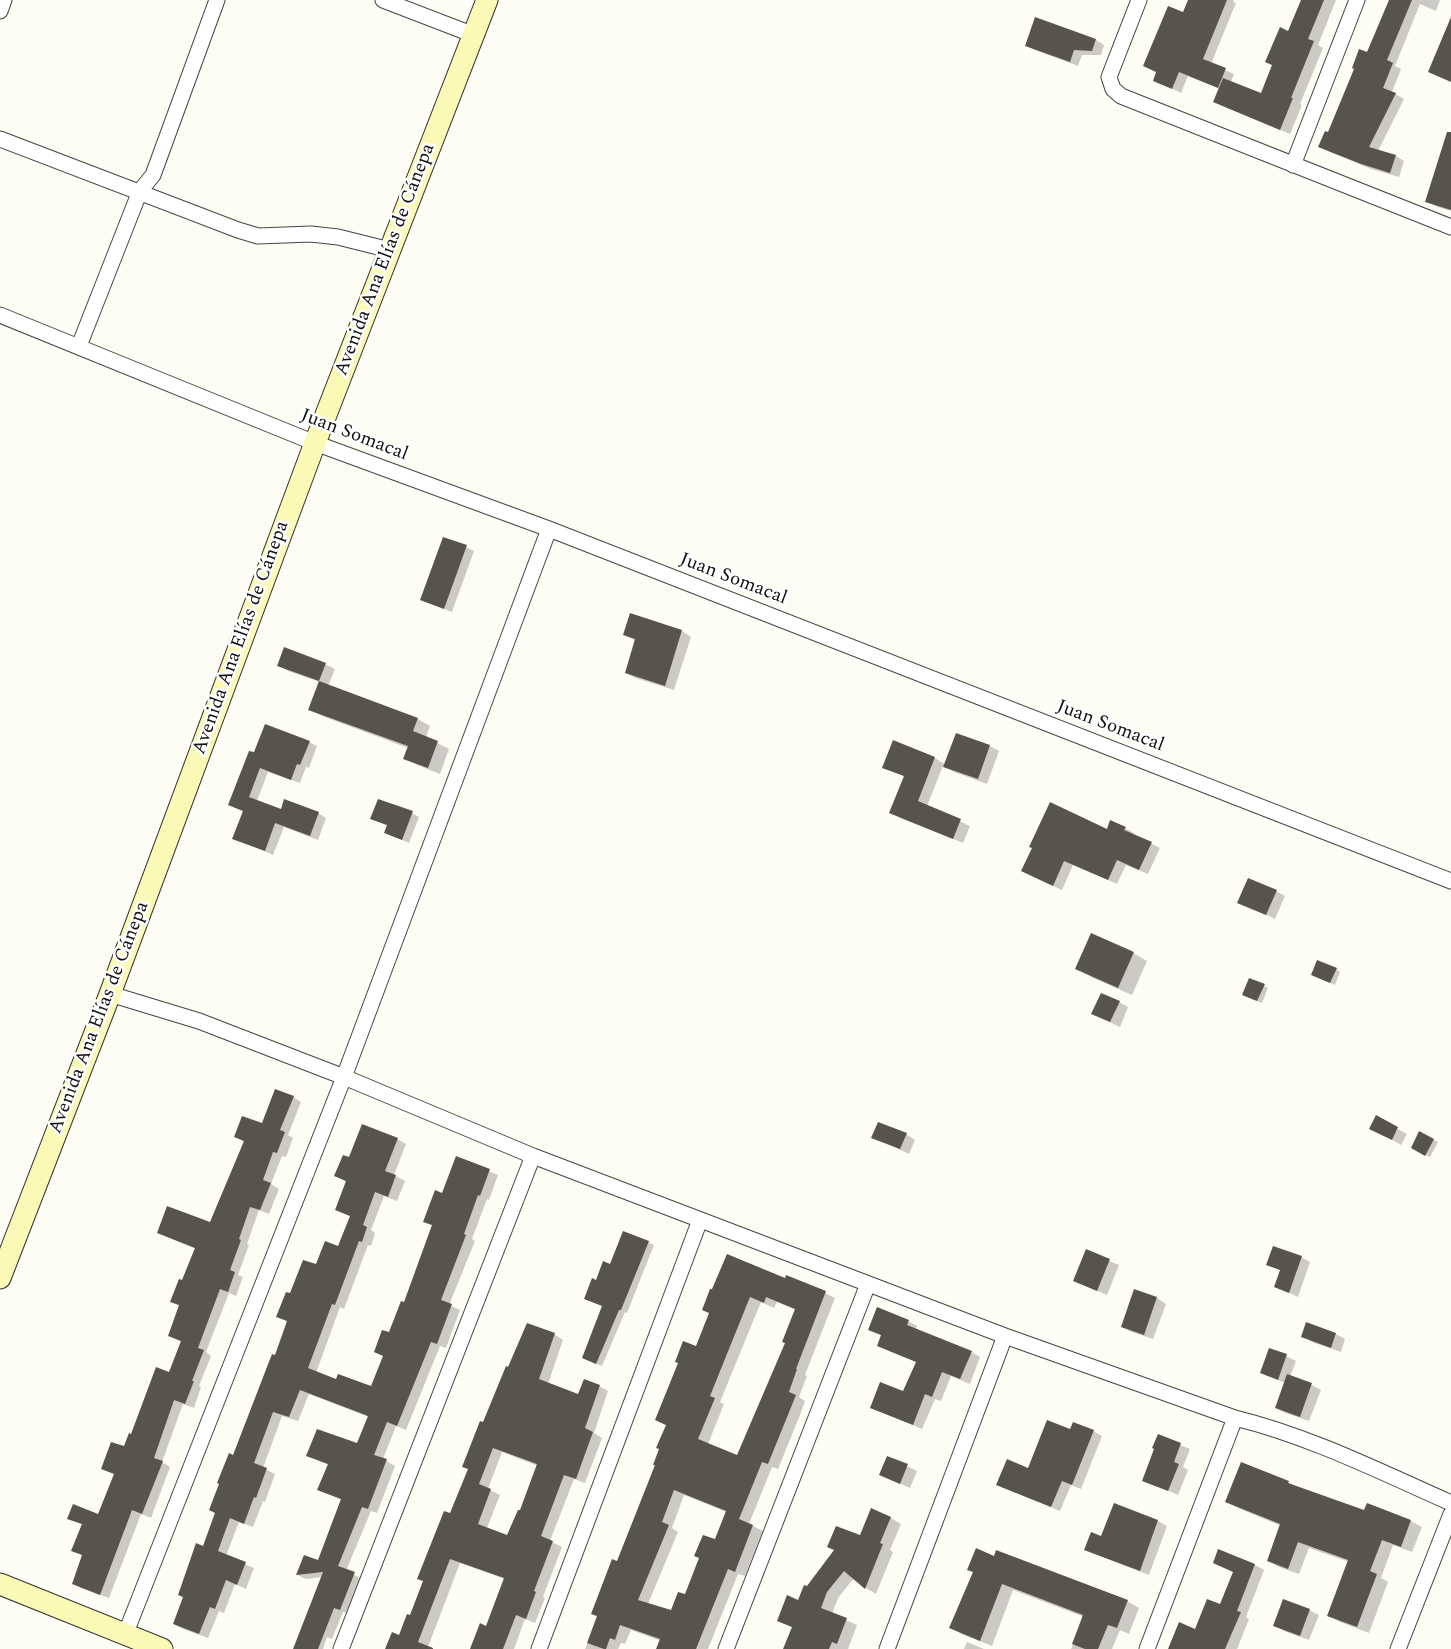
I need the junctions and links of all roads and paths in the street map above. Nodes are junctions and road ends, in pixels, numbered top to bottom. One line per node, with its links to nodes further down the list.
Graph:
1 (4, 0): 7 (street)
2 (218, 0): 11 (street)
3 (383, 0): 8 (street)
4 (487, 0): 8 (main road, Avenida Ana Elías de Cánepa)
5 (1139, 0): 10 (street)
6 (1357, 0): 10 (street)
7 (0, 11)
8 (474, 35): 13 (main road, Avenida Ana Elías de Cánepa)
9 (0, 139): 11 (street)
10 (1293, 165): 12 (street)
11 (140, 192): 13 (street); 15 (street)
12 (1451, 227)
13 (390, 250): 16 (main road, Avenida Ana Elías de Cánepa)
14 (0, 316): 15 (street, Juan Somacal)
15 (79, 346): 16 (street, Juan Somacal)
16 (315, 443): 17 (street, Juan Somacal); 19 (main road, Avenida Ana Elías de Cánepa)
17 (548, 529): 18 (street, Juan Somacal); 20 (street)
18 (1451, 882)
19 (110, 994): 20 (street); 23 (main road, Avenida Ana Elías de Cánepa)
20 (344, 1077): 21 (street); 30 (street)
21 (533, 1156): 22 (street); 32 (street)
22 (700, 1220): 24 (street); 33 (street)
23 (0, 1278)
24 (868, 1284): 25 (street); 34 (street)
25 (1006, 1336): 26 (street); 35 (street)
26 (1235, 1418): 27 (street); 36 (street)
27 (1451, 1503)
28 (1451, 1514): 37 (street)
29 (0, 1584): 30 (main road)
30 (125, 1635): 31 (main road)
31 (162, 1649)
32 (341, 1649)
33 (539, 1649)
34 (726, 1649)
35 (887, 1649)
36 (1147, 1649)
37 (1398, 1649)

